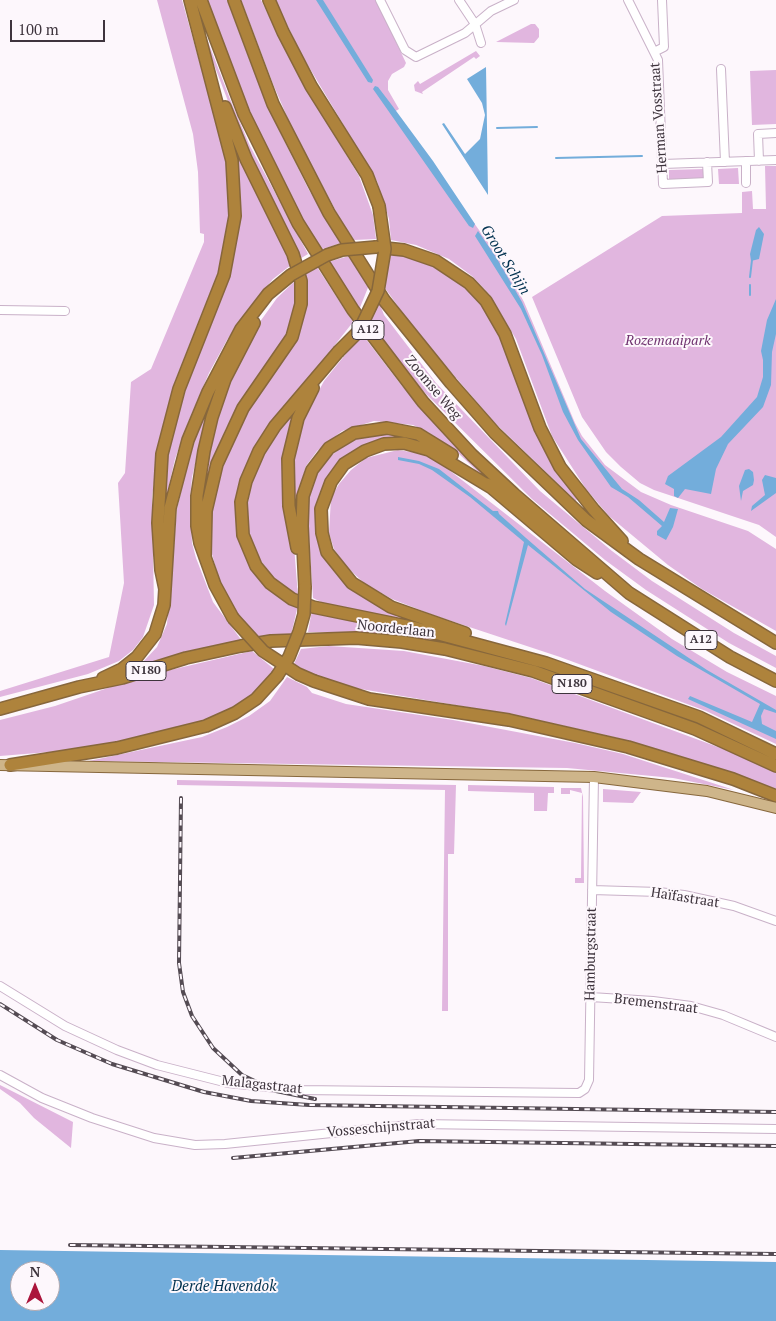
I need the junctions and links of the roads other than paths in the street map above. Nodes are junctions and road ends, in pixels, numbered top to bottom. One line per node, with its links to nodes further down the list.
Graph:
1 (190, 0): 12 (highway)
2 (201, 0): 32 (highway, Zoomse Weg / A12)
3 (234, 0): 29 (highway, Zoomse Weg / A12)
4 (270, 0): 26 (highway, bridge)
5 (380, 0): 10 (street)
6 (459, 0): 10 (street)
7 (514, 0): 10 (street)
8 (628, 0): 13 (street, Herman Vosstraat)
9 (662, 0): 13 (street, Herman Vosstraat)
10 (475, 24): 11 (street)
11 (481, 43)
12 (204, 52): 28 (highway); 31 (highway)
13 (654, 52): 21 (street, Herman Vosstraat)
14 (721, 69): 20 (street)
15 (776, 133): 18 (street)
16 (776, 160): 18 (street)
17 (746, 161): 18 (street); 20 (street); 22 (street)
18 (759, 161)
19 (707, 162): 20 (street); 21 (street); 21 (street, Herman Vosstraat)
20 (725, 162)
21 (663, 164)
22 (746, 183)
23 (270, 295): 28 (highway); 29 (highway, bridge); 31 (highway)
24 (0, 310): 25 (street)
25 (66, 311)
26 (321, 372): 30 (highway); 34 (highway)
27 (492, 488): 30 (highway); 32 (highway); 34 (highway)
28 (205, 557): 42 (highway, bridge)
29 (639, 559): 33 (highway, Zoomse Weg / A12)
30 (305, 587): 39 (highway, bridge)
31 (165, 589): 36 (highway)
32 (629, 593): 35 (highway, Zoomse Weg / A12)
33 (776, 643)
34 (546, 663): 38 (highway)
35 (776, 681)
36 (79, 687): 37 (highway, Noorderlaan / N180); 40 (highway, Noorderlaan / N180)
37 (0, 709)
38 (776, 754)
39 (5, 765): 41 (main road)
40 (776, 766)
41 (594, 777): 43 (main road); 44 (street, Hamburgstraat)
42 (776, 796)
43 (776, 808)
44 (592, 890): 45 (street, Haïfastraat); 47 (street, Hamburgstraat)
45 (776, 921)
46 (0, 986): 50 (street, Malagastraat)
47 (591, 997): 48 (street, Bremenstraat); 50 (street, Hamburgstraat)
48 (776, 1036)
49 (0, 1074): 51 (street, Vosseschijnstraat)
50 (545, 1093)
51 (776, 1129)

